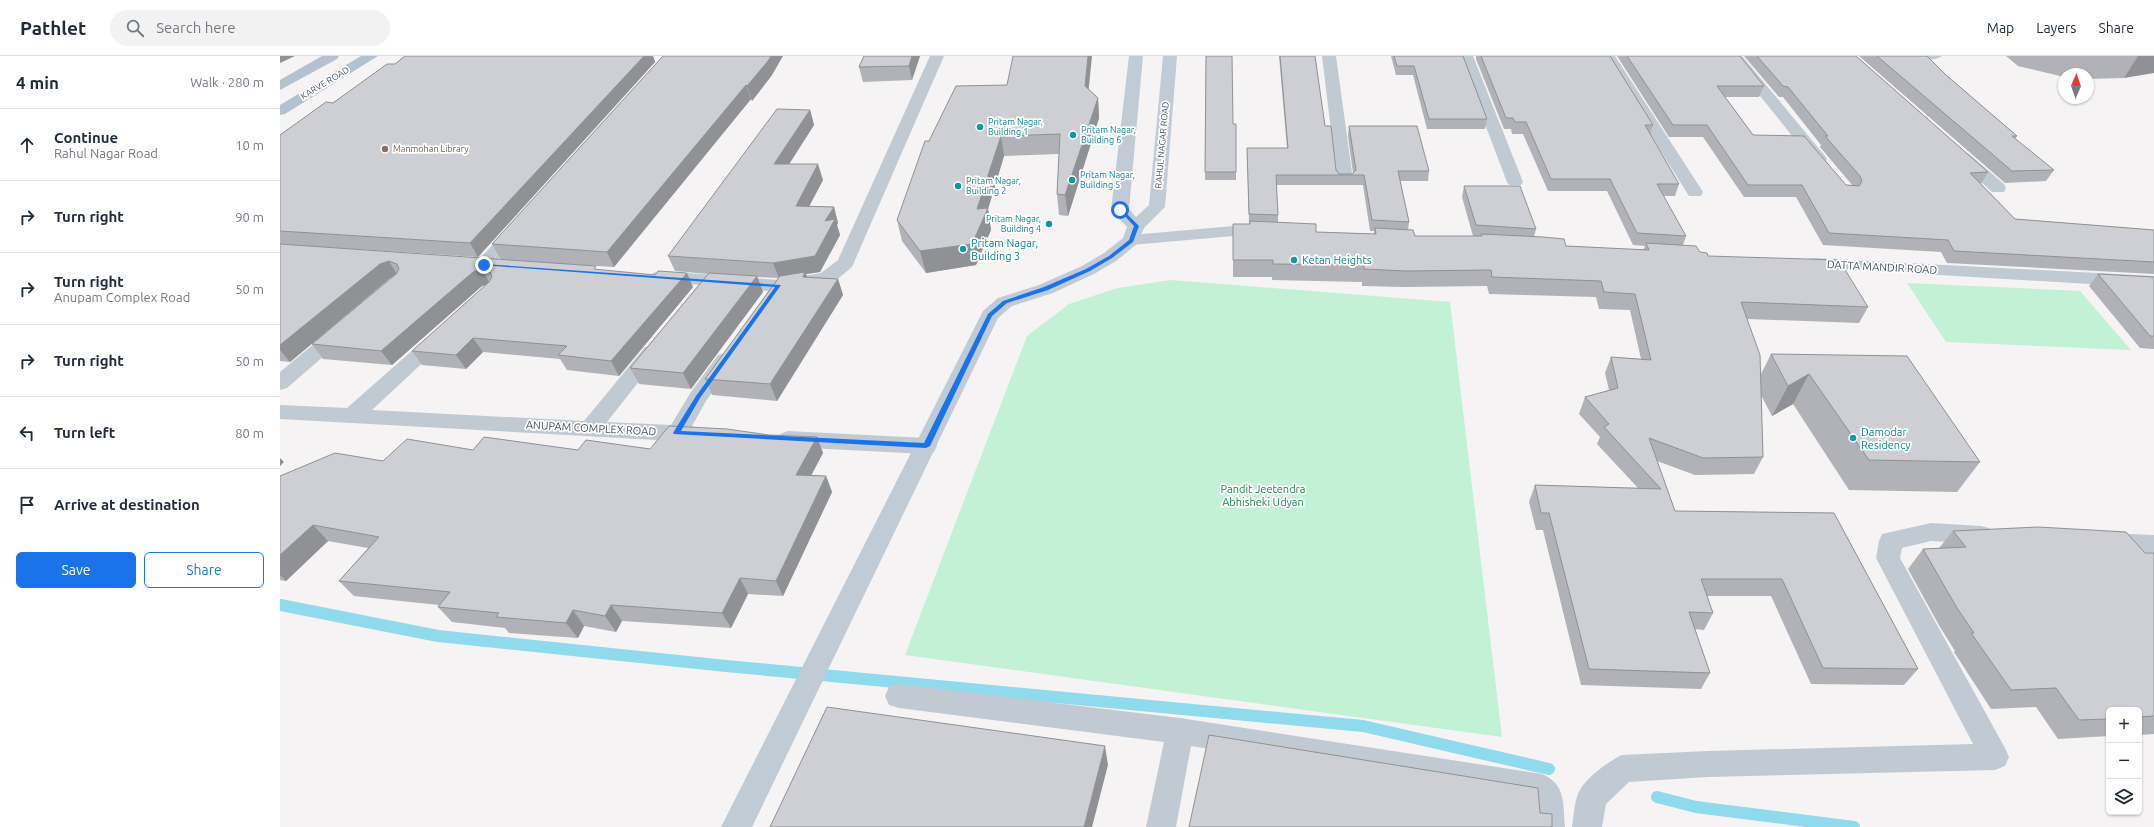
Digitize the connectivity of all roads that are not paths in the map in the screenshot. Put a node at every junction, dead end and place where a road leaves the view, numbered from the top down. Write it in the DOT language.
graph roads {
  1 [pos="332,56"];
  2 [pos="371,56"];
  3 [pos="937,56"];
  4 [pos="1136,56"];
  5 [pos="1170,56"];
  6 [pos="1329,56"];
  7 [pos="1466,56"];
  8 [pos="1608,56"];
  9 [pos="1735,56"];
  10 [pos="1895,56"];
  11 [pos="1935,56"];
  12 [pos="280,86"];
  13 [pos="280,111"];
  14 [pos="1951,146"];
  15 [pos="1827,168"];
  16 [pos="1345,180"];
  17 [pos="1514,182"];
  18 [pos="1998,188"];
  19 [pos="1695,192"];
  20 [pos="526,218"];
  21 [pos="1277,232"];
  22 [pos="1134,233"];
  23 [pos="1799,262"];
  24 [pos="507,267"];
  25 [pos="641,276"];
  26 [pos="710,281"];
  27 [pos="2154,282"];
  28 [pos="779,286"];
  29 [pos="695,299"];
  30 [pos="766,304"];
  31 [pos="357,318"];
  32 [pos="456,322"];
  33 [pos="665,336"];
  34 [pos="734,348"];
  35 [pos="280,383"];
  36 [pos="280,412"];
  37 [pos="352,416"];
  38 [pos="590,428"];
  39 [pos="677,433"];
  40 [pos="716,435"];
  41 [pos="770,438"];
  42 [pos="926,446"];
  43 [pos="2003,536"];
  44 [pos="2082,541"];
  45 [pos="2154,544"];
  46 [pos="899,696"];
  47 [pos="1180,731"];
  48 [pos="736,827"];
  49 [pos="1161,827"];
  50 [pos="1550,827"];
  51 [pos="1587,827"];
  1 -- 12 [label="main road, KARVE ROAD"];
  2 -- 13 [label="main road, KARVE ROAD"];
  3 -- 28 [label="street"];
  4 -- 22 [label="street"];
  5 -- 22 [label="street, RAHUL NAGAR ROAD"];
  6 -- 16 [label="street"];
  7 -- 17 [label="street"];
  8 -- 19 [label="street"];
  9 -- 15 [label="street"];
  10 -- 11 [label="street"];
  14 -- 18 [label="street"];
  20 -- 24 [label="street"];
  21 -- 22 [label="street"];
  22 -- 42 [label="street, RAHUL NAGAR ROAD"];
  23 -- 27 [label="street, DATTA MANDIR ROAD"];
  25 -- 26 [label="street"];
  26 -- 28 [label="street"];
  26 -- 29 [label="street"];
  28 -- 30 [label="street"];
  31 -- 35 [label="street"];
  32 -- 37 [label="street"];
  33 -- 38 [label="street"];
  34 -- 39 [label="street"];
  36 -- 37 [label="street, ANUPAM COMPLEX ROAD"];
  37 -- 38 [label="street, ANUPAM COMPLEX ROAD"];
  38 -- 39 [label="street, ANUPAM COMPLEX ROAD"];
  39 -- 40 [label="street, ANUPAM COMPLEX ROAD"];
  41 -- 42 [label="street"];
  42 -- 48 [label="street, RAHUL NAGAR ROAD"];
  43 -- 51 [label="street"];
  44 -- 45 [label="street"];
  46 -- 47 [label="street"];
  47 -- 49 [label="street"];
  47 -- 50 [label="street"];
}
